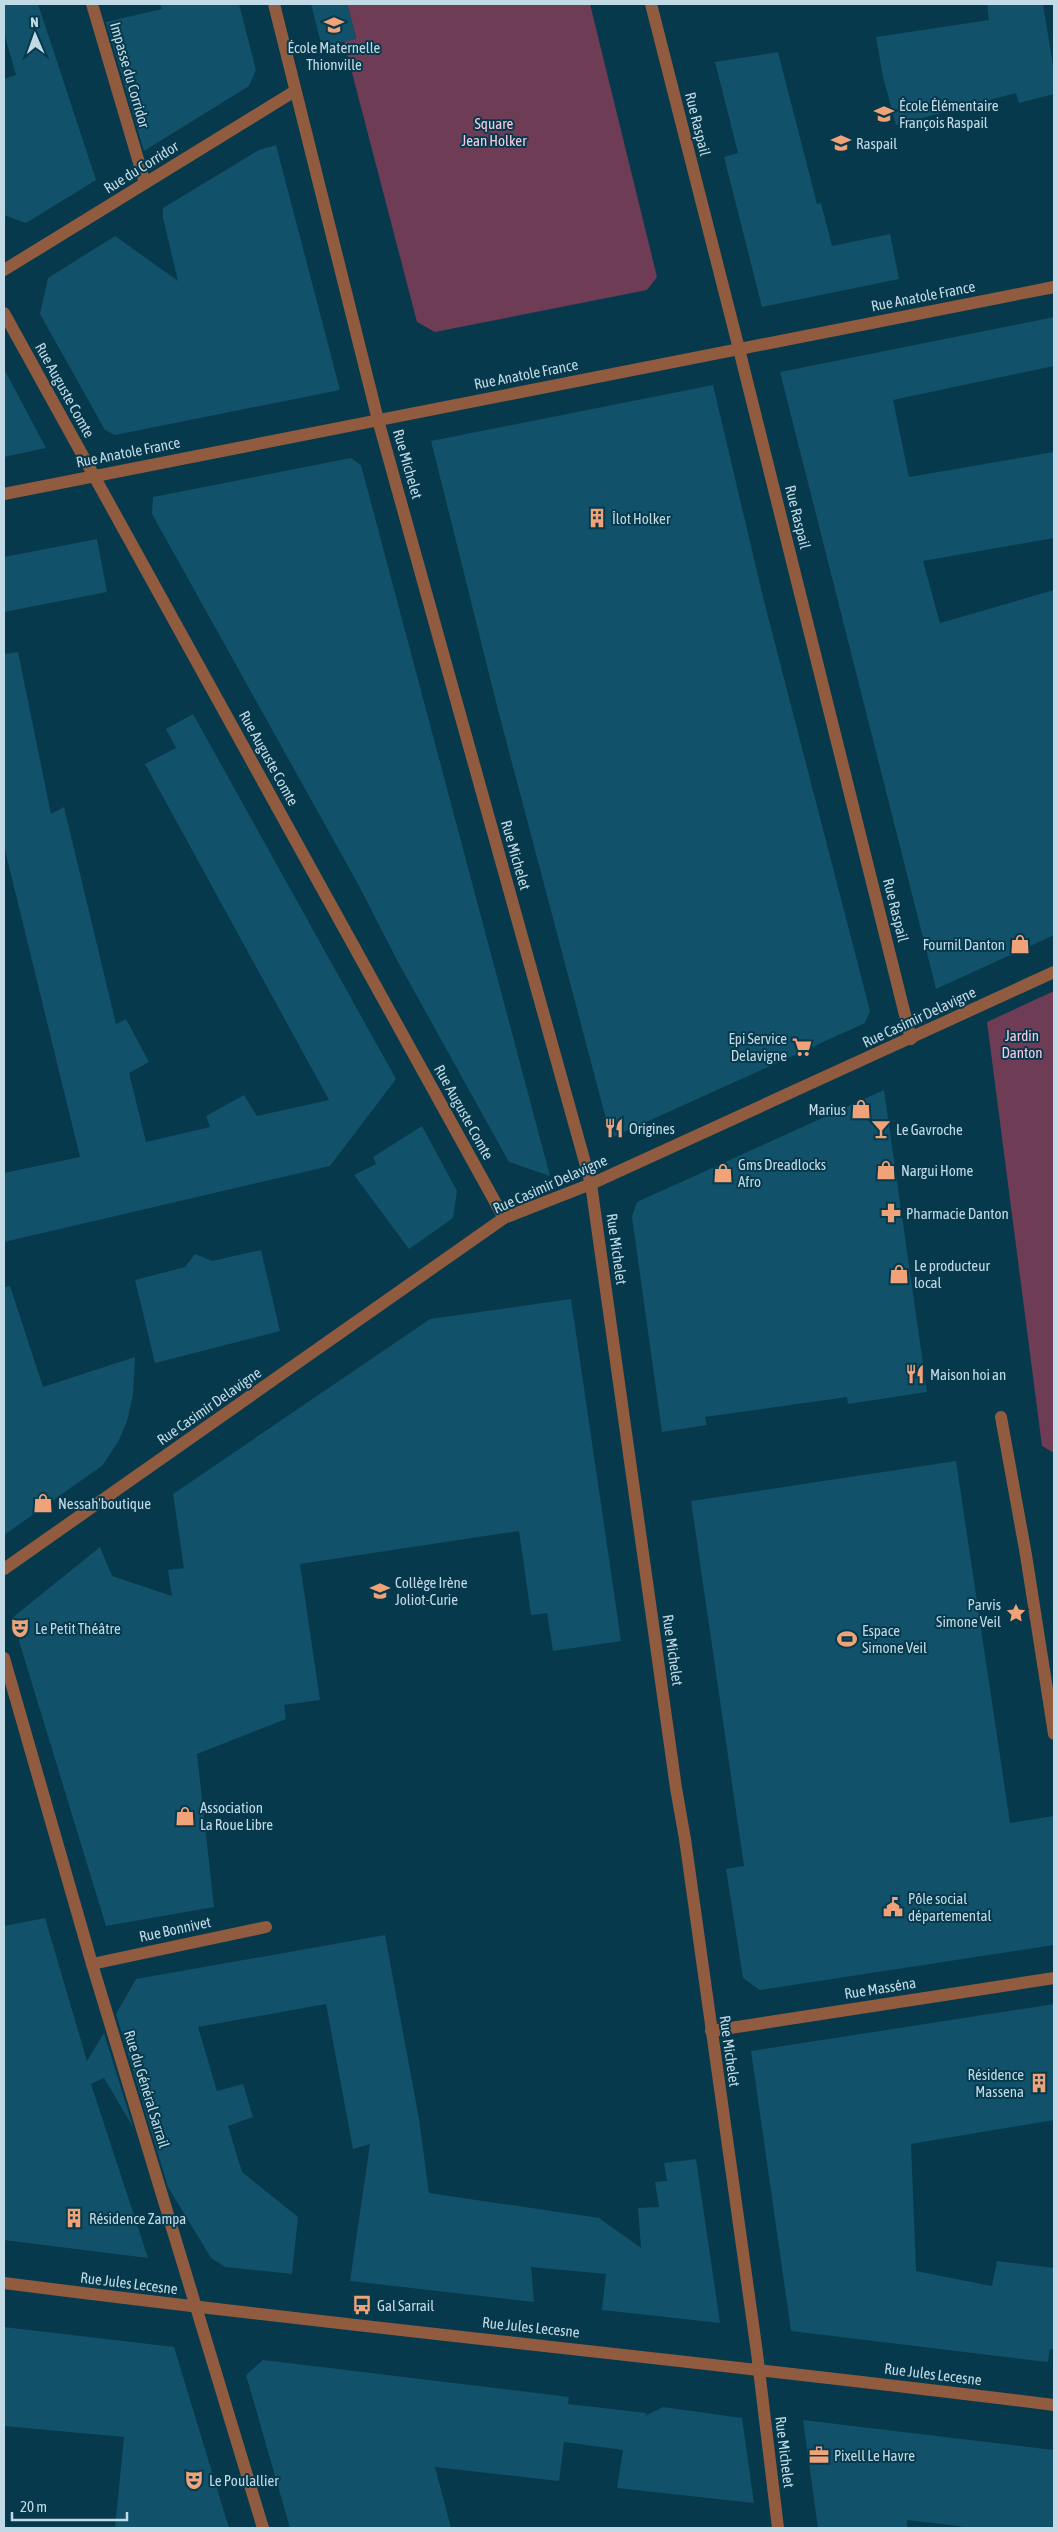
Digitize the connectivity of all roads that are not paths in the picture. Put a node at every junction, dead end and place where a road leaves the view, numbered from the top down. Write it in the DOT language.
graph roads {
  1 [pos="92,4"];
  2 [pos="274,4"];
  3 [pos="651,4"];
  4 [pos="295,91"];
  5 [pos="145,183"];
  6 [pos="4,270"];
  7 [pos="1054,287"];
  8 [pos="4,312"];
  9 [pos="739,349"];
  10 [pos="378,420"];
  11 [pos="95,476"];
  12 [pos="4,494"];
  13 [pos="1054,972"];
  14 [pos="911,1039"];
  15 [pos="591,1184"];
  16 [pos="504,1218"];
  17 [pos="1001,1417"];
  18 [pos="4,1570"];
  19 [pos="4,1658"];
  20 [pos="1054,1734"];
  21 [pos="266,1927"];
  22 [pos="92,1964"];
  23 [pos="1054,1978"];
  24 [pos="711,2031"];
  25 [pos="4,2283"];
  26 [pos="197,2308"];
  27 [pos="759,2370"];
  28 [pos="1054,2405"];
  29 [pos="263,2528"];
  30 [pos="778,2528"];
  1 -- 5 [label="street, Impasse du Corridor"];
  2 -- 4 [label="street, Rue Michelet"];
  3 -- 9 [label="street, Rue Raspail"];
  4 -- 5 [label="street, Rue du Corridor"];
  4 -- 10 [label="street, Rue Michelet"];
  5 -- 6 [label="street, Rue du Corridor"];
  7 -- 9 [label="street, Rue Anatole France"];
  8 -- 11 [label="street, Rue Auguste Comte"];
  9 -- 10 [label="street, Rue Anatole France"];
  9 -- 14 [label="street, Rue Raspail"];
  10 -- 11 [label="street, Rue Anatole France"];
  10 -- 15 [label="street, Rue Michelet"];
  11 -- 12 [label="street, Rue Anatole France"];
  11 -- 16 [label="street, Rue Auguste Comte"];
  13 -- 14 [label="street, Rue Casimir Delavigne"];
  14 -- 15 [label="street, Rue Casimir Delavigne"];
  15 -- 16 [label="street, Rue Casimir Delavigne"];
  15 -- 24 [label="street, Rue Michelet"];
  16 -- 18 [label="street, Rue Casimir Delavigne"];
  17 -- 20 [label="street"];
  19 -- 22 [label="street, Rue du Général Sarrail"];
  21 -- 22 [label="street, Rue Bonnivet"];
  22 -- 26 [label="street, Rue du Général Sarrail"];
  23 -- 24 [label="street, Rue Masséna"];
  24 -- 27 [label="street, Rue Michelet"];
  25 -- 26 [label="street, Rue Jules Lecesne"];
  26 -- 27 [label="street, Rue Jules Lecesne"];
  26 -- 29 [label="street, Rue du Général Sarrail"];
  27 -- 28 [label="street, Rue Jules Lecesne"];
  27 -- 30 [label="street, Rue Michelet"];
}
